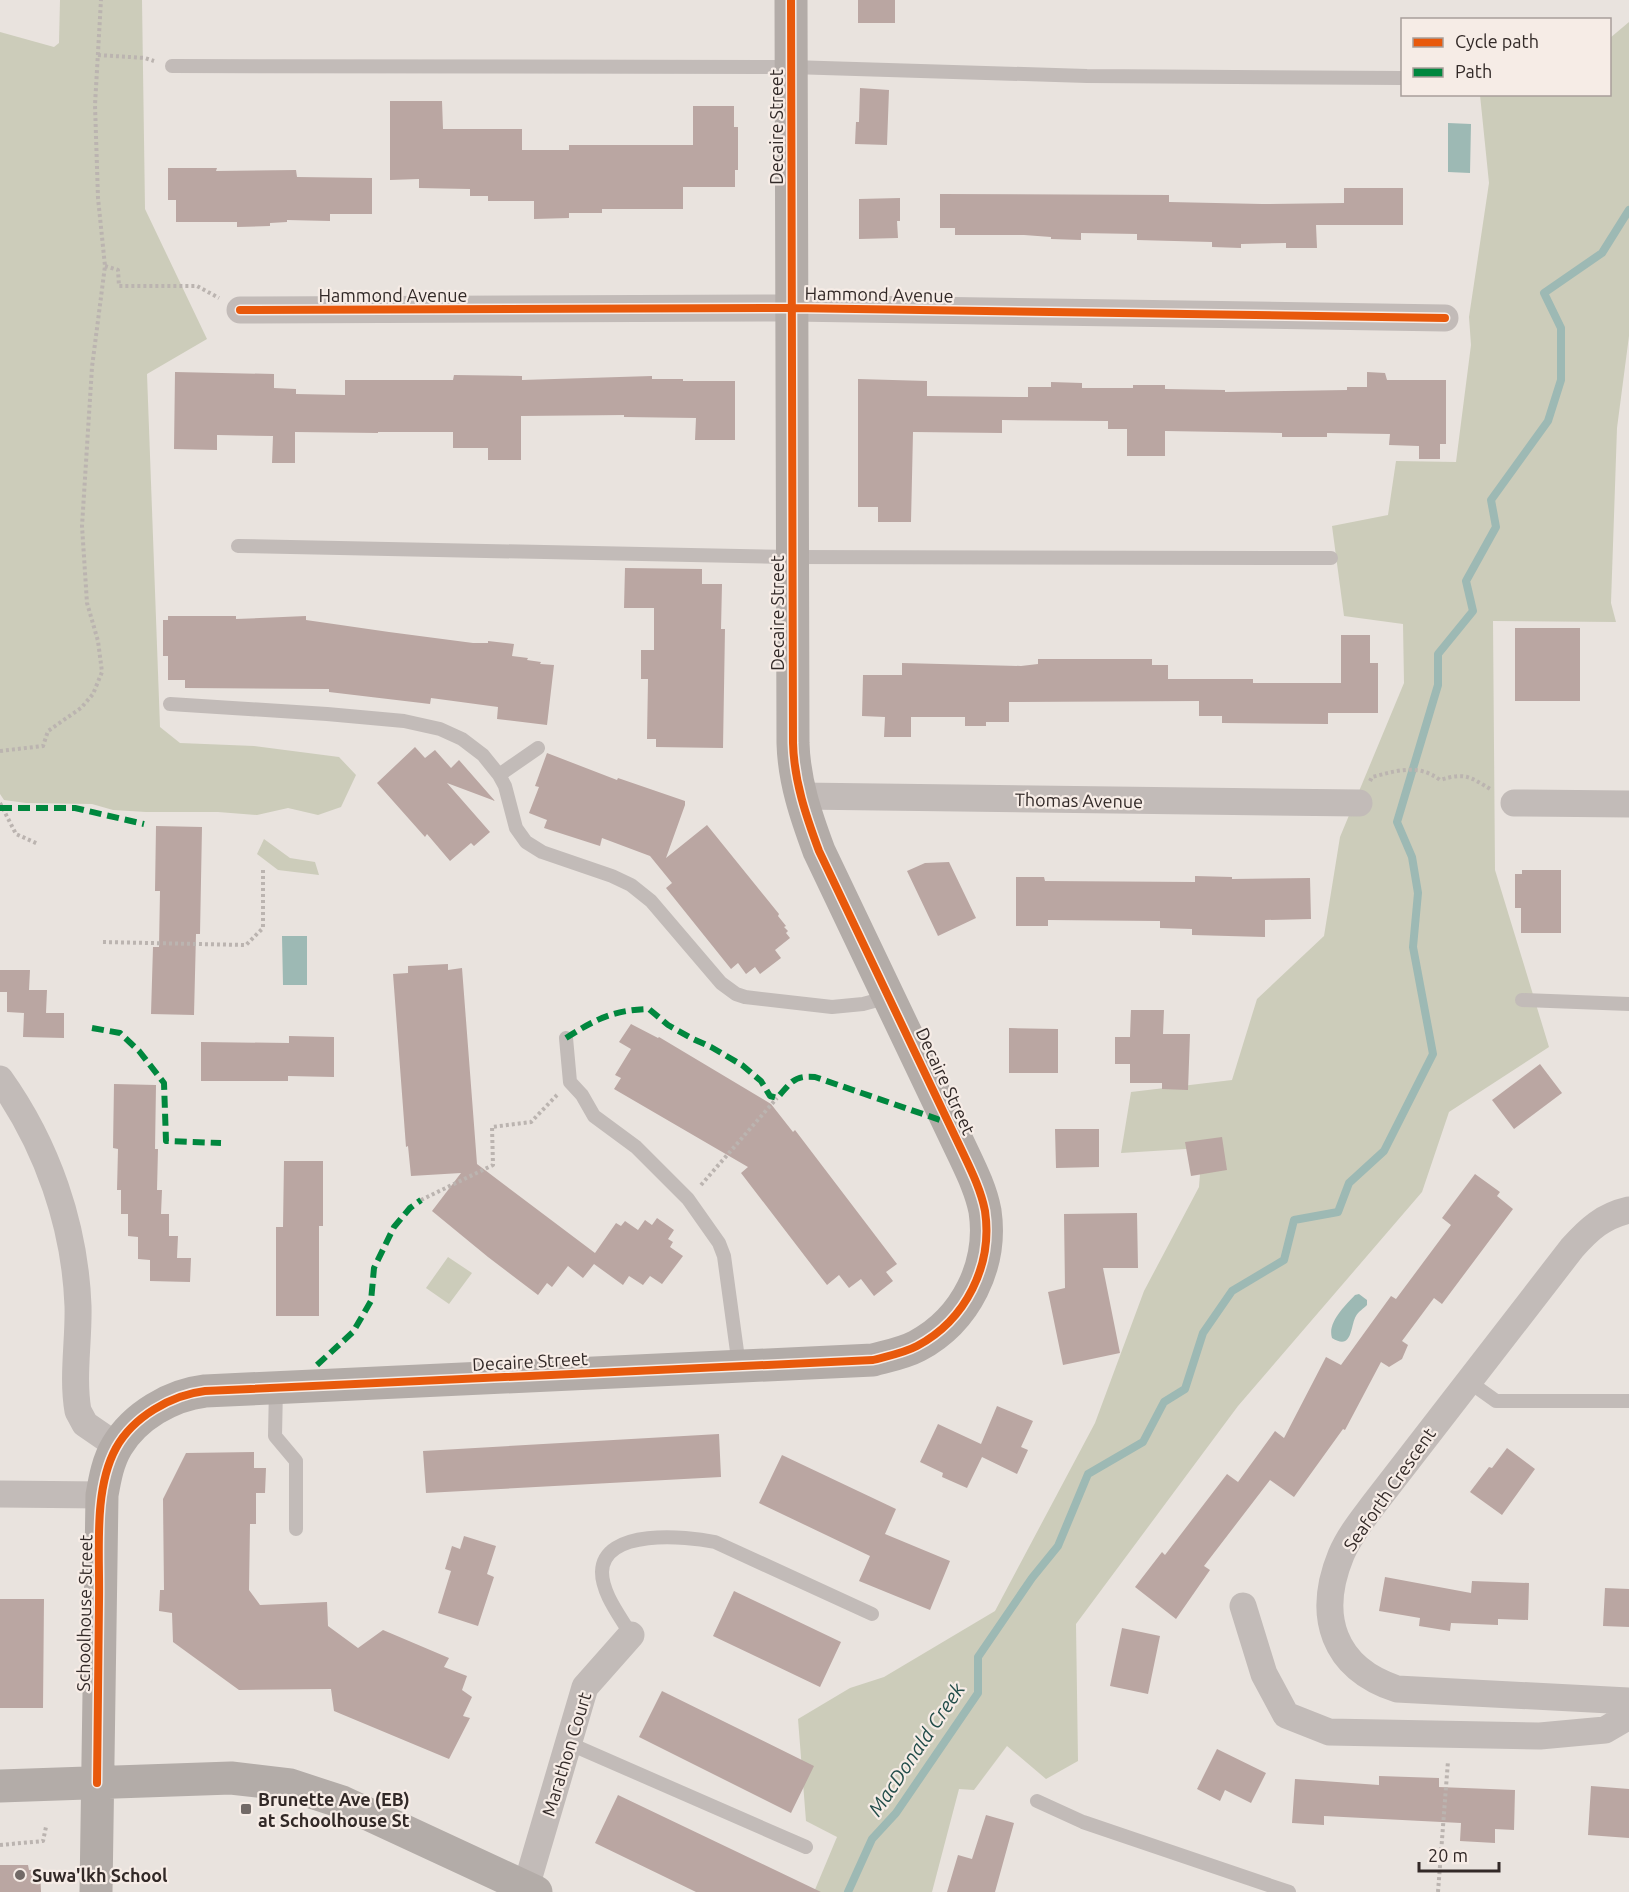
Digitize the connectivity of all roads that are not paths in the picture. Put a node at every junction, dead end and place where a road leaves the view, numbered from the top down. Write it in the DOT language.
graph roads {
  1 [pos="791,0"];
  2 [pos="172,66"];
  3 [pos="791,67"];
  4 [pos="1401,78"];
  5 [pos="791,308"];
  6 [pos="240,310"];
  7 [pos="1445,318"];
  8 [pos="238,546"];
  9 [pos="791,557"];
  10 [pos="1331,558"];
  11 [pos="170,704"];
  12 [pos="538,748"];
  13 [pos="499,775"];
  14 [pos="800,796"];
  15 [pos="1359,803"];
  16 [pos="1514,803"];
  17 [pos="1629,804"];
  18 [pos="889,997"];
  19 [pos="1522,1000"];
  20 [pos="1629,1004"];
  21 [pos="566,1038"];
  22 [pos="0,1079"];
  23 [pos="1629,1210"];
  24 [pos="739,1366"];
  25 [pos="1468,1381"];
  26 [pos="276,1387"];
  27 [pos="1629,1401"];
  28 [pos="117,1446"];
  29 [pos="0,1494"];
  30 [pos="102,1495"];
  31 [pos="296,1529"];
  32 [pos="1243,1606"];
  33 [pos="872,1614"];
  34 [pos="631,1635"];
  35 [pos="1629,1701"];
  36 [pos="1629,1716"];
  37 [pos="568,1743"];
  38 [pos="97,1783"];
  39 [pos="0,1786"];
  40 [pos="1037,1801"];
  41 [pos="806,1847"];
  42 [pos="531,1890"];
  43 [pos="96,1892"];
  44 [pos="1289,1892"];
  1 -- 3 [label="street, Decaire Street"];
  2 -- 3 [label="lane"];
  3 -- 4 [label="lane"];
  3 -- 5 [label="street, Decaire Street"];
  5 -- 6 [label="street, Hammond Avenue"];
  5 -- 7 [label="street, Hammond Avenue"];
  5 -- 9 [label="street, Decaire Street"];
  8 -- 9 [label="lane"];
  9 -- 10 [label="lane"];
  9 -- 14 [label="street, Decaire Street"];
  11 -- 13 [label="lane"];
  12 -- 13 [label="lane"];
  13 -- 18 [label="lane"];
  14 -- 15 [label="street, Thomas Avenue"];
  14 -- 18 [label="street, Decaire Street"];
  16 -- 17 [label="street"];
  18 -- 24 [label="street, Decaire Street"];
  19 -- 20 [label="lane"];
  21 -- 24 [label="lane"];
  22 -- 28 [label="street"];
  23 -- 25 [label="street, Seaforth Crescent"];
  24 -- 26 [label="street, Decaire Street"];
  25 -- 27 [label="lane"];
  25 -- 35 [label="street, Seaforth Crescent"];
  26 -- 28 [label="street, Decaire Street"];
  26 -- 31 [label="lane"];
  28 -- 30 [label="street, Schoolhouse Street"];
  29 -- 30 [label="street"];
  30 -- 38 [label="street, Schoolhouse Street"];
  32 -- 36 [label="street"];
  33 -- 34 [label="lane"];
  34 -- 37 [label="street, Marathon Court"];
  37 -- 41 [label="lane"];
  37 -- 42 [label="street, Marathon Court"];
  38 -- 39 [label="street"];
  38 -- 42 [label="street"];
  38 -- 43 [label="street, Schoolhouse Street"];
  40 -- 44 [label="lane"];
}
